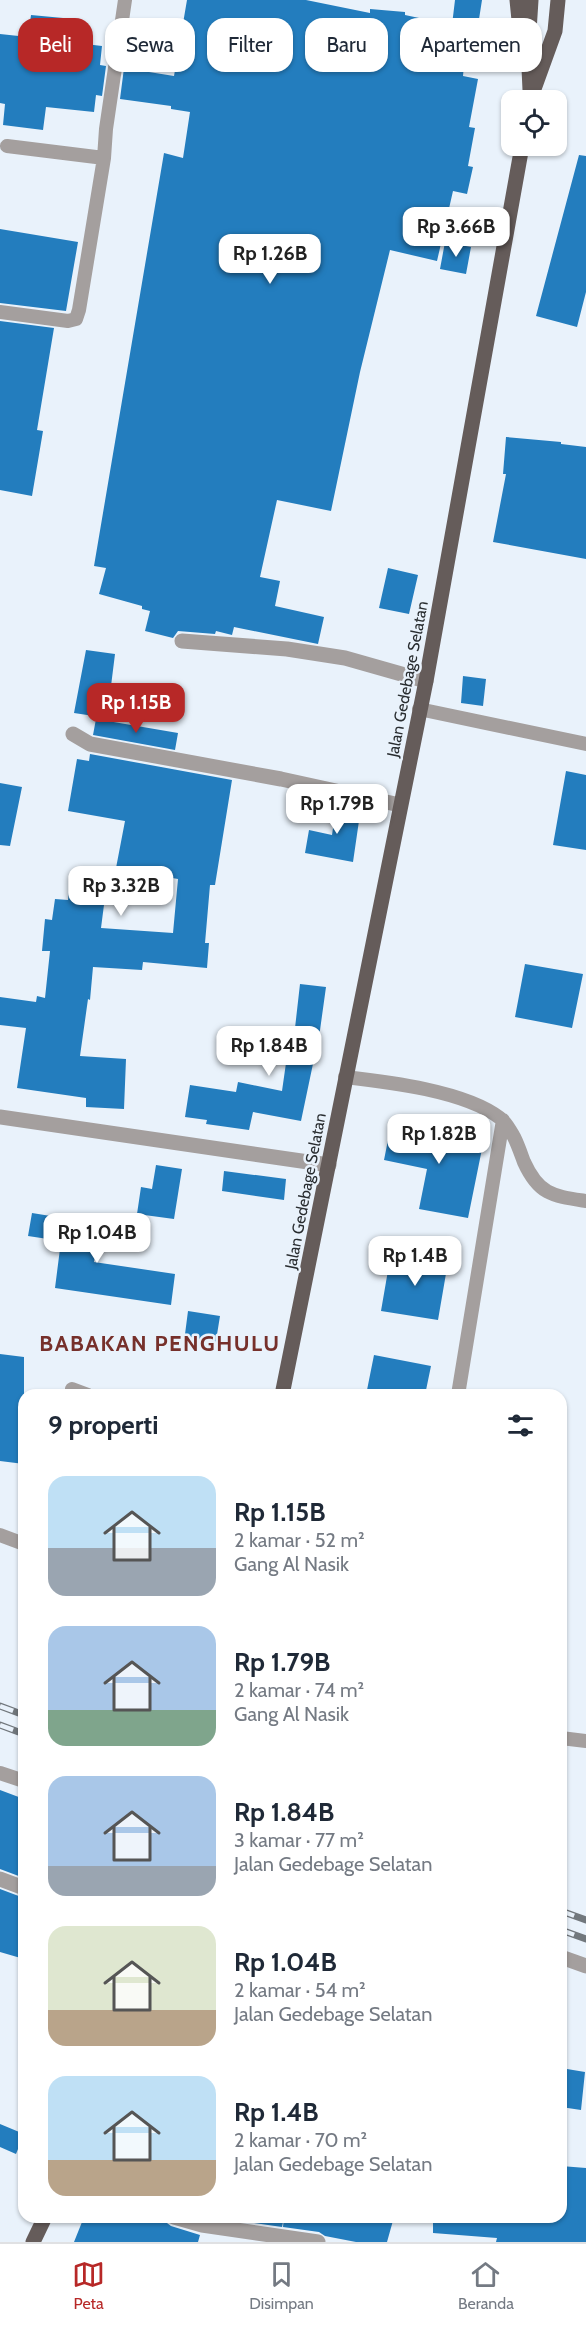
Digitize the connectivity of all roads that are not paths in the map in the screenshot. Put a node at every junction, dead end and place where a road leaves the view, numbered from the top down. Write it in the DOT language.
graph roads {
  1 [pos="125,0"];
  2 [pos="517,0"];
  3 [pos="531,0"];
  4 [pos="558,0"];
  5 [pos="566,0"];
  6 [pos="519,18"];
  7 [pos="530,18"];
  8 [pos="555,31"];
  9 [pos="529,72"];
  10 [pos="530,90"];
  11 [pos="534,90"];
  12 [pos="7,146"];
  13 [pos="520,156"];
  14 [pos="105,158"];
  15 [pos="0,312"];
  16 [pos="182,641"];
  17 [pos="426,681"];
  18 [pos="419,709"];
  19 [pos="73,734"];
  20 [pos="586,744"];
  21 [pos="400,806"];
  22 [pos="345,1077"];
  23 [pos="0,1117"];
  24 [pos="503,1120"];
  25 [pos="330,1165"];
  26 [pos="586,1201"];
  27 [pos="283,1389"];
  28 [pos="459,1389"];
  29 [pos="0,1535"];
  30 [pos="18,1542"];
  31 [pos="567,1739"];
  32 [pos="586,1741"];
  33 [pos="0,1773"];
  34 [pos="18,1779"];
  35 [pos="0,1879"];
  36 [pos="18,1886"];
  37 [pos="567,1959"];
  38 [pos="586,1966"];
  39 [pos="42,2223"];
  40 [pos="195,2223"];
  41 [pos="33,2242"];
  42 [pos="318,2242"];
  1 -- 14 [label="lane"];
  2 -- 6 [label="main road"];
  3 -- 7 [label="main road"];
  4 -- 8 [label="main road"];
  5 -- 8 [label="main road"];
  8 -- 11 [label="main road"];
  9 -- 10 [label="main road"];
  12 -- 14 [label="lane"];
  13 -- 17 [label="main road, Jalan Gedebage Selatan"];
  14 -- 15 [label="lane"];
  16 -- 17 [label="street"];
  17 -- 18 [label="main road, Jalan Gedebage Selatan"];
  18 -- 20 [label="lane"];
  18 -- 21 [label="main road, Jalan Gedebage Selatan"];
  19 -- 21 [label="street"];
  21 -- 22 [label="main road, Jalan Gedebage Selatan"];
  22 -- 24 [label="lane"];
  22 -- 25 [label="main road, Jalan Gedebage Selatan"];
  23 -- 25 [label="street"];
  24 -- 26 [label="lane"];
  24 -- 28 [label="lane"];
  25 -- 27 [label="main road, Jalan Gedebage Selatan"];
  29 -- 30 [label="lane"];
  31 -- 32 [label="lane"];
  33 -- 34 [label="lane"];
  35 -- 36 [label="street"];
  37 -- 38 [label="street"];
  39 -- 41 [label="main road"];
  40 -- 42 [label="street"];
}
